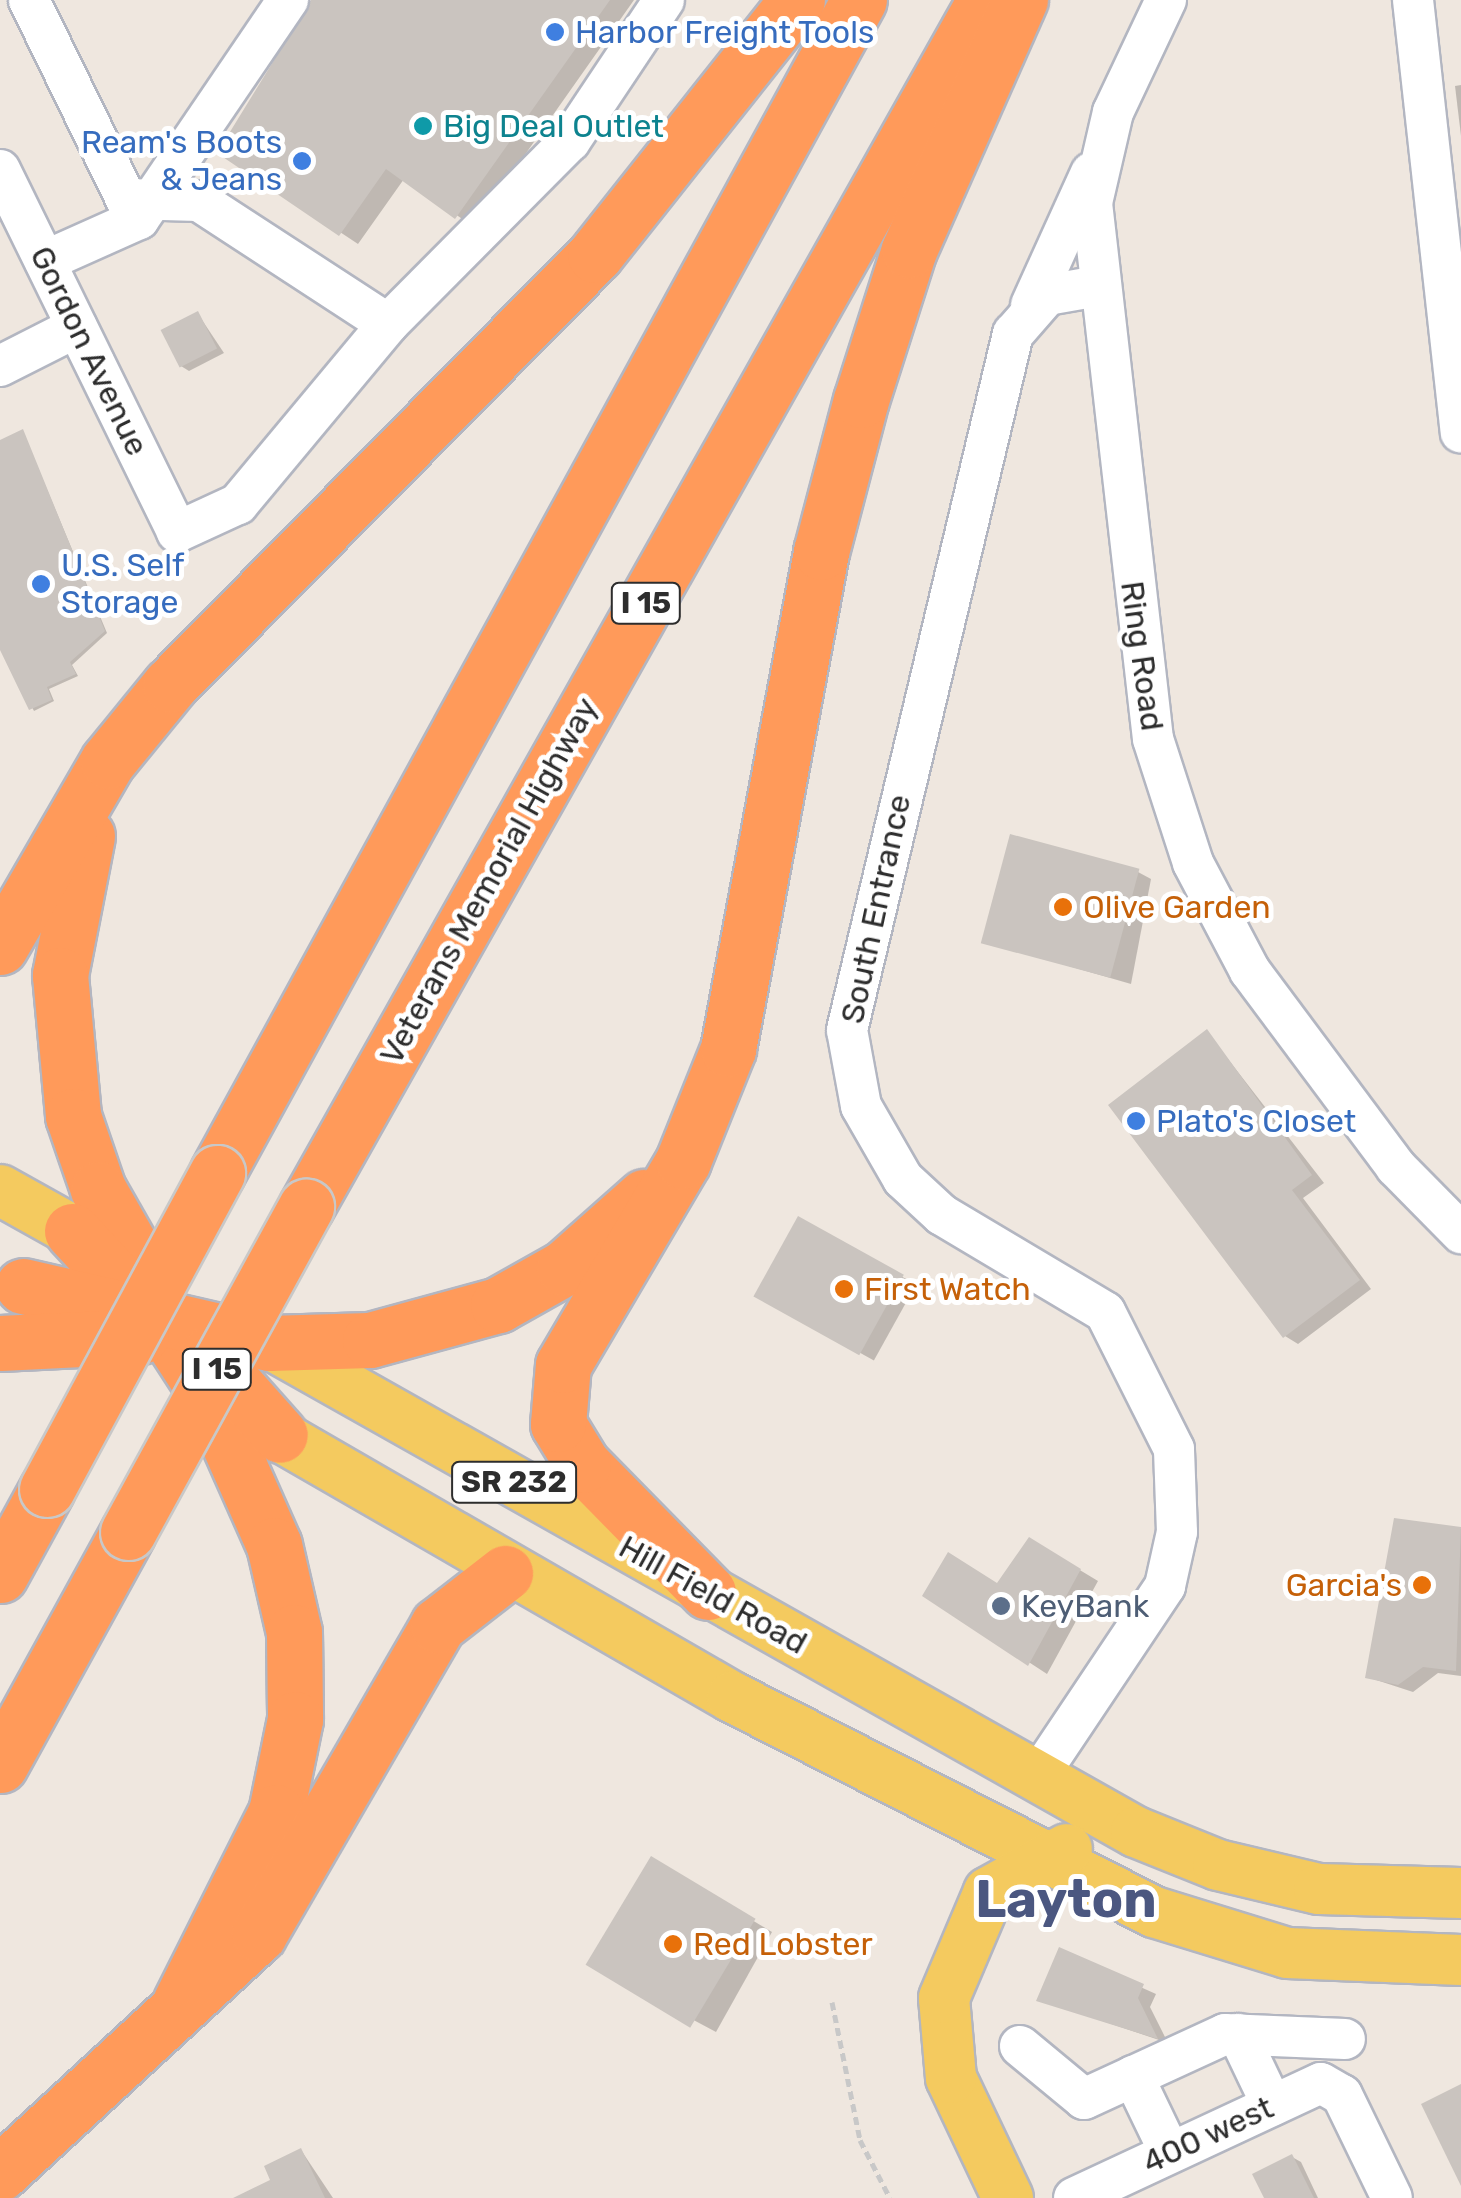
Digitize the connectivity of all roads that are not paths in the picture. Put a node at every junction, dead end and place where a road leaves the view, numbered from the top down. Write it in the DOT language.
graph roads {
  1 [pos="29,0"];
  2 [pos="288,0"];
  3 [pos="664,0"];
  4 [pos="797,0"];
  5 [pos="858,0"];
  6 [pos="984,0"];
  7 [pos="1020,0"];
  8 [pos="1166,0"];
  9 [pos="1414,0"];
  10 [pos="1097,166"];
  11 [pos="0,170"];
  12 [pos="158,195"];
  13 [pos="45,261"];
  14 [pos="1098,286"];
  15 [pos="1031,306"];
  16 [pos="388,324"];
  17 [pos="76,327"];
  18 [pos="0,366"];
  19 [pos="1461,432"];
  20 [pos="108,761"];
  21 [pos="0,947"];
  22 [pos="683,1162"];
  23 [pos="0,1190"];
  24 [pos="72,1231"];
  25 [pos="1461,1232"];
  26 [pos="11,1280"];
  27 [pos="165,1331"];
  28 [pos="0,1343"];
  29 [pos="269,1343"];
  30 [pos="320,1372"];
  31 [pos="280,1435"];
  32 [pos="505,1573"];
  33 [pos="0,1574"];
  34 [pos="708,1592"];
  35 [pos="699,1679"];
  36 [pos="0,1765"];
  37 [pos="1036,1779"];
  38 [pos="1036,1861"];
  39 [pos="1461,1893"];
  40 [pos="1366,1894"];
  41 [pos="1461,1933"];
  42 [pos="1342,1959"];
  43 [pos="1461,1960"];
  44 [pos="180,2003"];
  45 [pos="1238,2034"];
  46 [pos="1346,2039"];
  47 [pos="1020,2046"];
  48 [pos="1133,2076"];
  49 [pos="1272,2105"];
  50 [pos="1170,2153"];
  51 [pos="0,2173"];
  52 [pos="1007,2198"];
  53 [pos="1074,2198"];
  54 [pos="1392,2198"];
  1 -- 12 [label="street"];
  2 -- 12 [label="street"];
  3 -- 16 [label="street"];
  4 -- 20 [label="highway"];
  5 -- 33 [label="highway, I 15, bridge"];
  6 -- 36 [label="highway, Veterans Memorial Highway / I 15, bridge"];
  7 -- 22 [label="highway"];
  8 -- 10 [label="street, Ring Road"];
  9 -- 19 [label="street"];
  10 -- 14 [label="street, Ring Road"];
  10 -- 15 [label="street, South Entrance"];
  11 -- 13 [label="street, Gordon Avenue"];
  12 -- 13 [label="street"];
  12 -- 16 [label="street"];
  13 -- 17 [label="street, Gordon Avenue"];
  14 -- 15 [label="street"];
  14 -- 25 [label="street, Ring Road"];
  15 -- 37 [label="street, South Entrance"];
  16 -- 17 [label="street, Gordon Avenue"];
  17 -- 18 [label="street"];
  20 -- 21 [label="highway"];
  20 -- 27 [label="highway"];
  22 -- 29 [label="highway"];
  22 -- 34 [label="highway"];
  23 -- 24 [label="main road"];
  24 -- 27 [label="highway"];
  26 -- 27 [label="highway"];
  27 -- 28 [label="highway"];
  27 -- 29 [label="highway"];
  27 -- 30 [label="highway"];
  27 -- 31 [label="highway"];
  27 -- 44 [label="highway"];
  29 -- 30 [label="main road, Hill Field Road / SR 232"];
  30 -- 34 [label="main road, Hill Field Road / SR 232"];
  31 -- 32 [label="main road, SR 232"];
  32 -- 35 [label="main road, SR 232"];
  32 -- 44 [label="highway"];
  34 -- 37 [label="main road, Hill Field Road / SR 232"];
  35 -- 37 [label="main road"];
  35 -- 38 [label="main road, SR 232"];
  37 -- 40 [label="main road, Hill Field Road / SR 232"];
  38 -- 40 [label="main road"];
  38 -- 42 [label="main road, SR 232"];
  38 -- 52 [label="main road"];
  39 -- 40 [label="main road, Hill Field Road / SR 232"];
  41 -- 42 [label="main road"];
  42 -- 43 [label="main road, SR 232"];
  44 -- 51 [label="highway"];
  45 -- 46 [label="street"];
  45 -- 48 [label="street"];
  45 -- 49 [label="street"];
  47 -- 48 [label="street"];
  48 -- 50 [label="street"];
  49 -- 50 [label="street, 400 west"];
  49 -- 54 [label="street, 400 west"];
  50 -- 53 [label="street, 400 west"];
}
